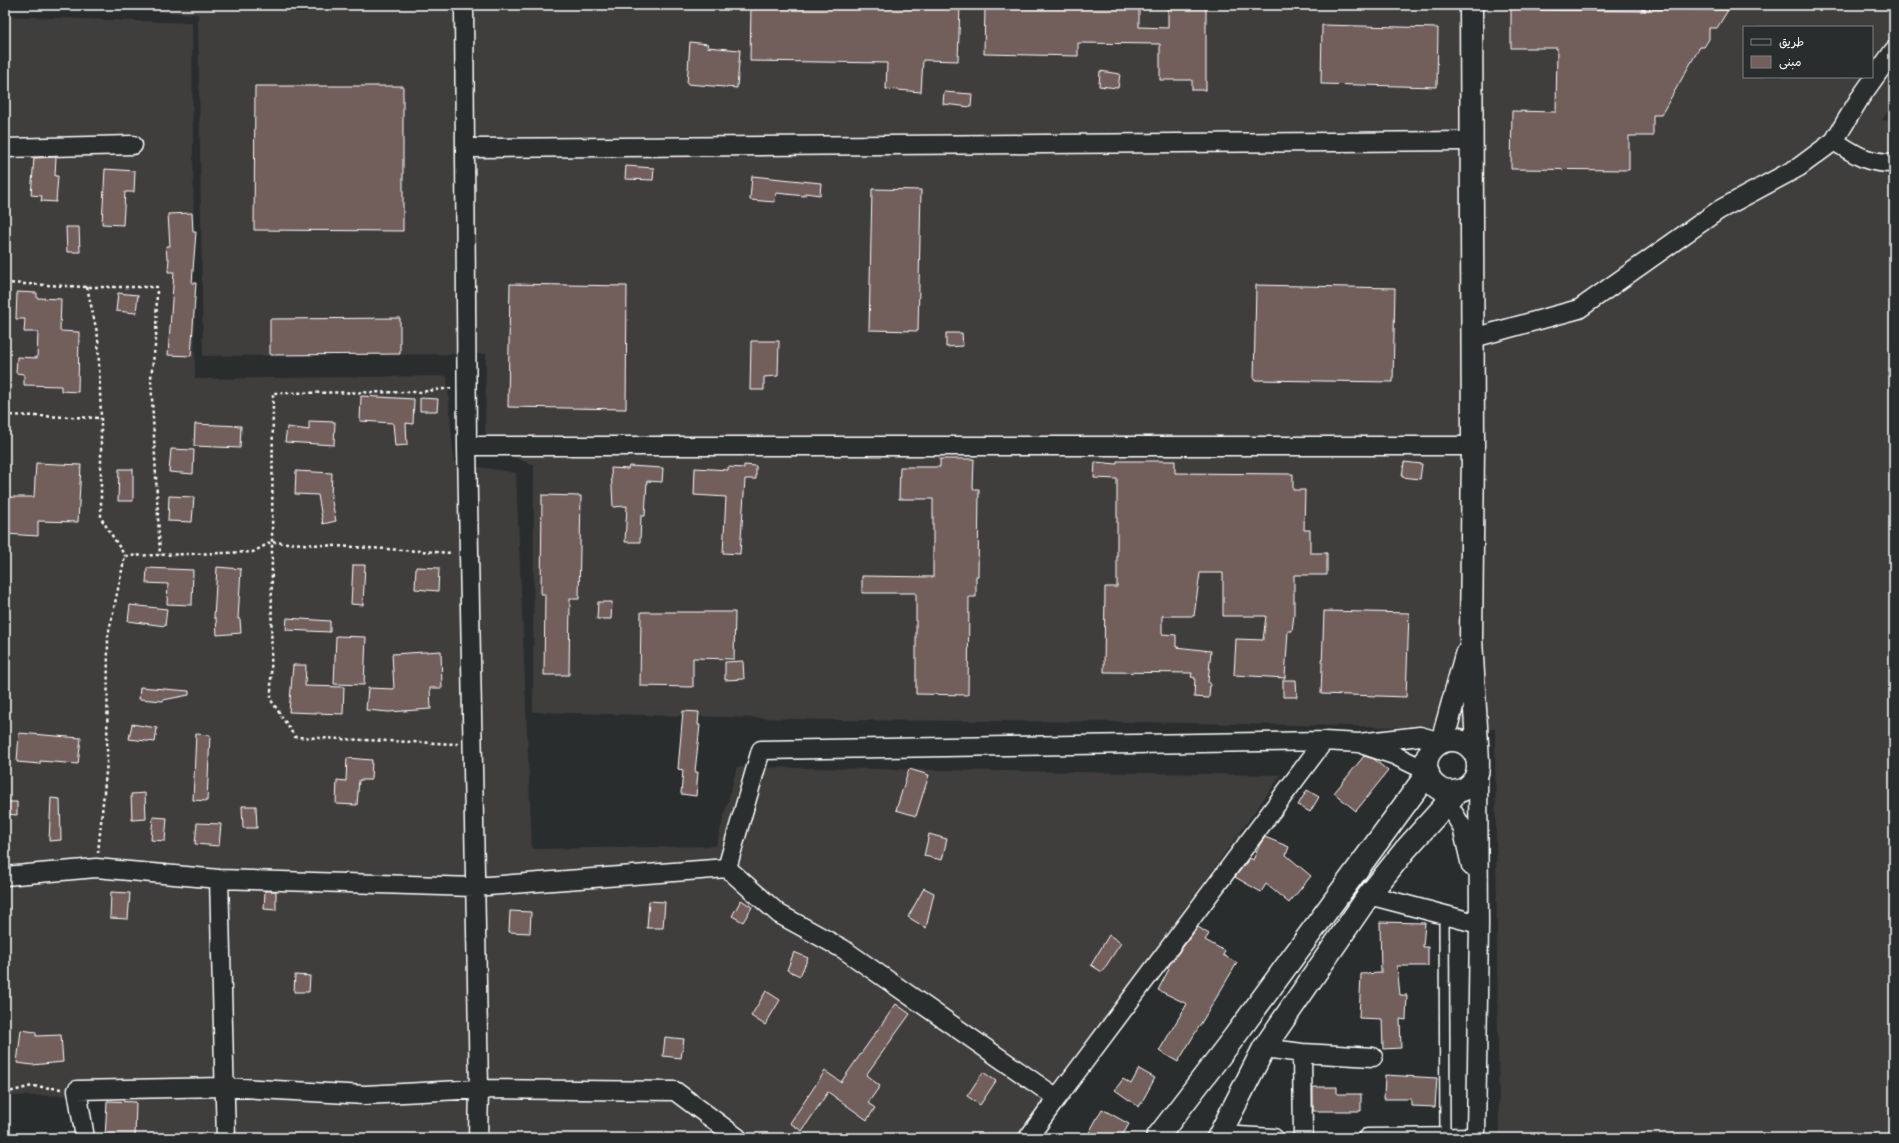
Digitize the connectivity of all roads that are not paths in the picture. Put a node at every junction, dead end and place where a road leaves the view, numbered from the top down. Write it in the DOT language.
graph roads {
  1 [pos="464,5"];
  2 [pos="1471,5"];
  3 [pos="1894,50"];
  4 [pos="1471,141"];
  5 [pos="1834,141"];
  6 [pos="133,144"];
  7 [pos="5,148"];
  8 [pos="465,148"];
  9 [pos="1894,163"];
  10 [pos="1473,338"];
  11 [pos="467,446"];
  12 [pos="1473,446"];
  13 [pos="1471,639"];
  14 [pos="1324,741"];
  15 [pos="1442,742"];
  16 [pos="1359,743"];
  17 [pos="1478,765"];
  18 [pos="1440,785"];
  19 [pos="1410,797"];
  20 [pos="1432,819"];
  21 [pos="727,868"];
  22 [pos="5,876"];
  23 [pos="219,878"];
  24 [pos="474,887"];
  25 [pos="1369,895"];
  26 [pos="1444,916"];
  27 [pos="1479,917"];
  28 [pos="1264,1048"];
  29 [pos="1302,1053"];
  30 [pos="1373,1057"];
  31 [pos="224,1087"];
  32 [pos="479,1089"];
  33 [pos="1057,1098"];
  34 [pos="1219,1137"];
  35 [pos="1445,1137"];
  36 [pos="85,1138"];
  37 [pos="226,1138"];
  38 [pos="478,1138"];
  39 [pos="738,1138"];
  40 [pos="1028,1138"];
  41 [pos="1157,1138"];
  42 [pos="1274,1138"];
  43 [pos="1303,1138"];
  44 [pos="1367,1138"];
  45 [pos="1476,1138"];
  1 -- 8 [label="street"];
  2 -- 4 [label="street"];
  3 -- 5 [label="street"];
  4 -- 8 [label="street"];
  4 -- 10 [label="street"];
  5 -- 9 [label="street"];
  5 -- 10 [label="street"];
  6 -- 7 [label="street"];
  8 -- 11 [label="street"];
  10 -- 12 [label="street"];
  11 -- 12 [label="street"];
  11 -- 24 [label="street"];
  12 -- 13 [label="street"];
  13 -- 15 [label="street"];
  13 -- 17 [label="street"];
  14 -- 16 [label="street"];
  14 -- 21 [label="street"];
  14 -- 33 [label="street"];
  15 -- 16 [label="street"];
  15 -- 17 [label="street"];
  15 -- 18 [label="street"];
  16 -- 18 [label="street"];
  17 -- 18 [label="street"];
  17 -- 27 [label="street"];
  18 -- 19 [label="street"];
  18 -- 20 [label="street"];
  18 -- 27 [label="street"];
  19 -- 20 [label="street"];
  19 -- 41 [label="street"];
  20 -- 25 [label="street"];
  21 -- 24 [label="street"];
  21 -- 33 [label="street"];
  22 -- 23 [label="street"];
  23 -- 24 [label="street"];
  23 -- 31 [label="street"];
  24 -- 32 [label="street"];
  25 -- 26 [label="street"];
  25 -- 28 [label="street"];
  26 -- 27 [label="street"];
  26 -- 35 [label="lane"];
  27 -- 45 [label="street"];
  28 -- 29 [label="street"];
  28 -- 34 [label="street"];
  29 -- 30 [label="street"];
  29 -- 43 [label="street"];
  31 -- 32 [label="street"];
  31 -- 36 [label="street"];
  31 -- 37 [label="street"];
  32 -- 38 [label="street"];
  32 -- 39 [label="street"];
  33 -- 40 [label="street"];
  34 -- 42 [label="street"];
  35 -- 44 [label="street"];
  35 -- 45 [label="street"];
}
